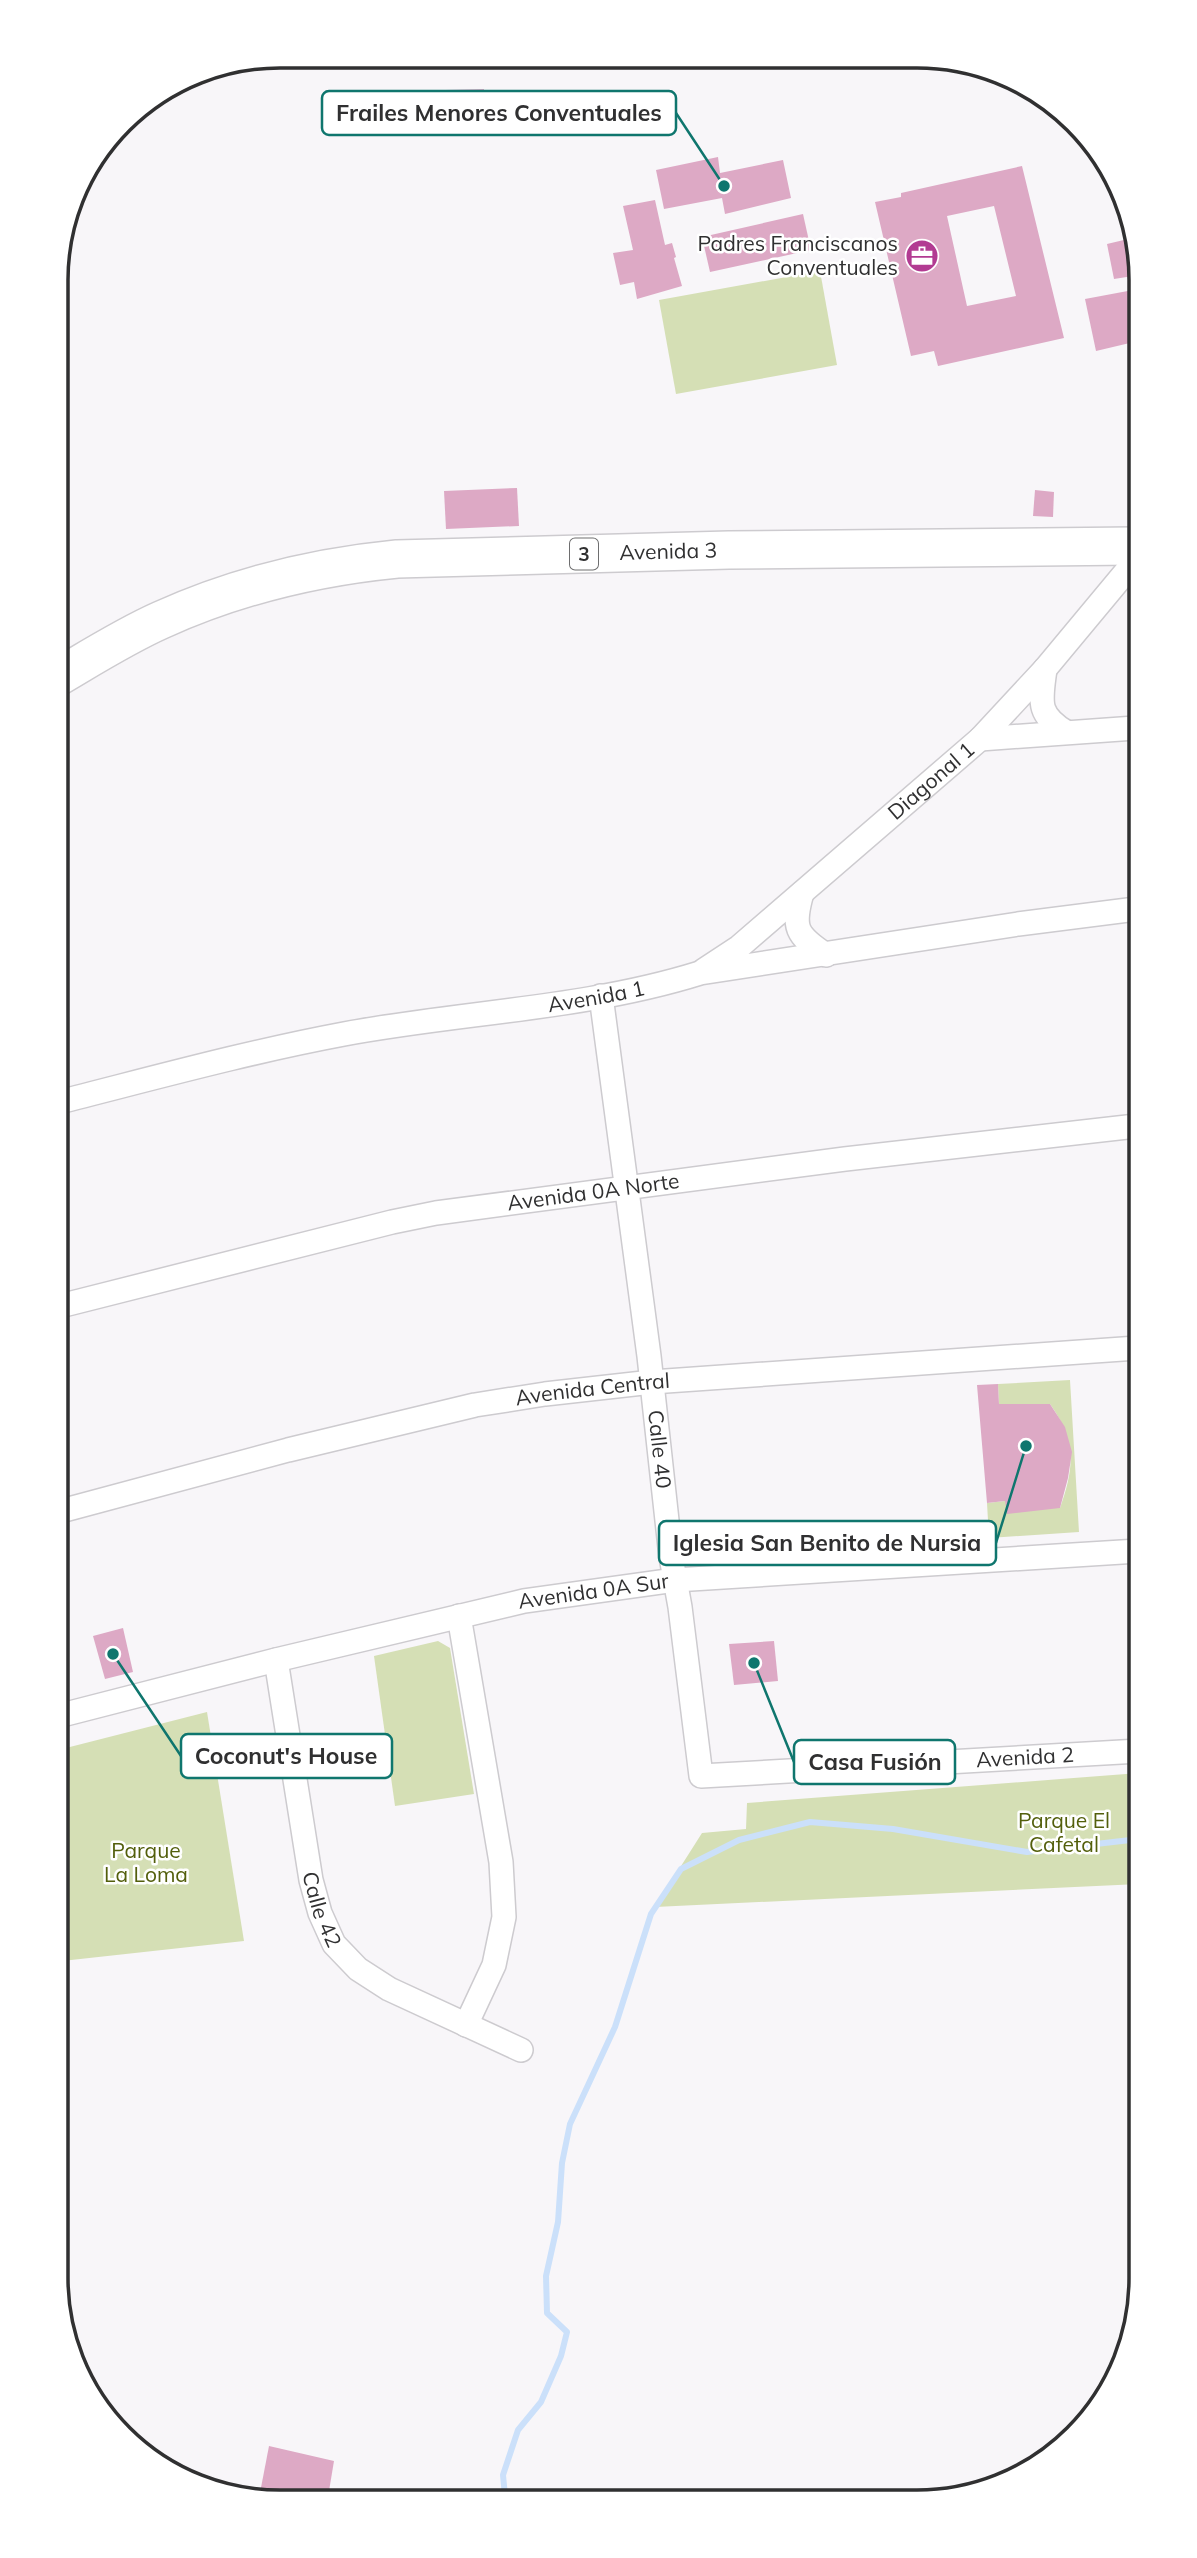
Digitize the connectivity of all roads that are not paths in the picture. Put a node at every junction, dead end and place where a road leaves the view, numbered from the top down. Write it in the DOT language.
graph roads {
  1 [pos="1129,546"];
  2 [pos="1129,568"];
  3 [pos="1045,669"];
  4 [pos="69,671"];
  5 [pos="1129,728"];
  6 [pos="1066,733"];
  7 [pos="980,739"];
  8 [pos="802,893"];
  9 [pos="1129,910"];
  10 [pos="826,955"];
  11 [pos="700,973"];
  12 [pos="601,996"];
  13 [pos="69,1100"];
  14 [pos="1129,1127"];
  15 [pos="628,1187"];
  16 [pos="68,1304"];
  17 [pos="1128,1349"];
  18 [pos="652,1382"];
  19 [pos="68,1509"];
  20 [pos="1128,1552"];
  21 [pos="675,1580"];
  22 [pos="459,1616"];
  23 [pos="276,1660"];
  24 [pos="68,1713"];
  25 [pos="1128,1752"];
  26 [pos="701,1776"];
  27 [pos="466,2025"];
  28 [pos="521,2050"];
  1 -- 4 [label="main road, Avenida 3 / 3"];
  2 -- 3 [label="street, Diagonal 1"];
  3 -- 6 [label="street"];
  3 -- 7 [label="street, Diagonal 1"];
  5 -- 6 [label="street"];
  6 -- 7 [label="street"];
  7 -- 8 [label="street, Diagonal 1"];
  8 -- 10 [label="street"];
  8 -- 11 [label="street, Diagonal 1"];
  9 -- 10 [label="street, Avenida 1"];
  10 -- 11 [label="street, Avenida 1"];
  11 -- 12 [label="street, Avenida 1"];
  12 -- 13 [label="street, Avenida 1"];
  12 -- 15 [label="street, Calle 40"];
  14 -- 15 [label="street, Avenida 0A Norte"];
  15 -- 16 [label="street, Avenida 0A Norte"];
  15 -- 18 [label="street, Calle 40"];
  17 -- 18 [label="street, Avenida Central"];
  18 -- 19 [label="street, Avenida Central"];
  18 -- 21 [label="street, Calle 40"];
  20 -- 21 [label="street, Avenida 0A Sur"];
  21 -- 22 [label="street, Avenida 0A Sur"];
  21 -- 26 [label="street, Calle 40"];
  22 -- 23 [label="street, Avenida 0A Sur"];
  22 -- 27 [label="street"];
  23 -- 24 [label="street, Avenida 0A Sur"];
  23 -- 27 [label="street, Calle 42"];
  25 -- 26 [label="street, Avenida 2"];
  27 -- 28 [label="street, Calle 42"];
}
